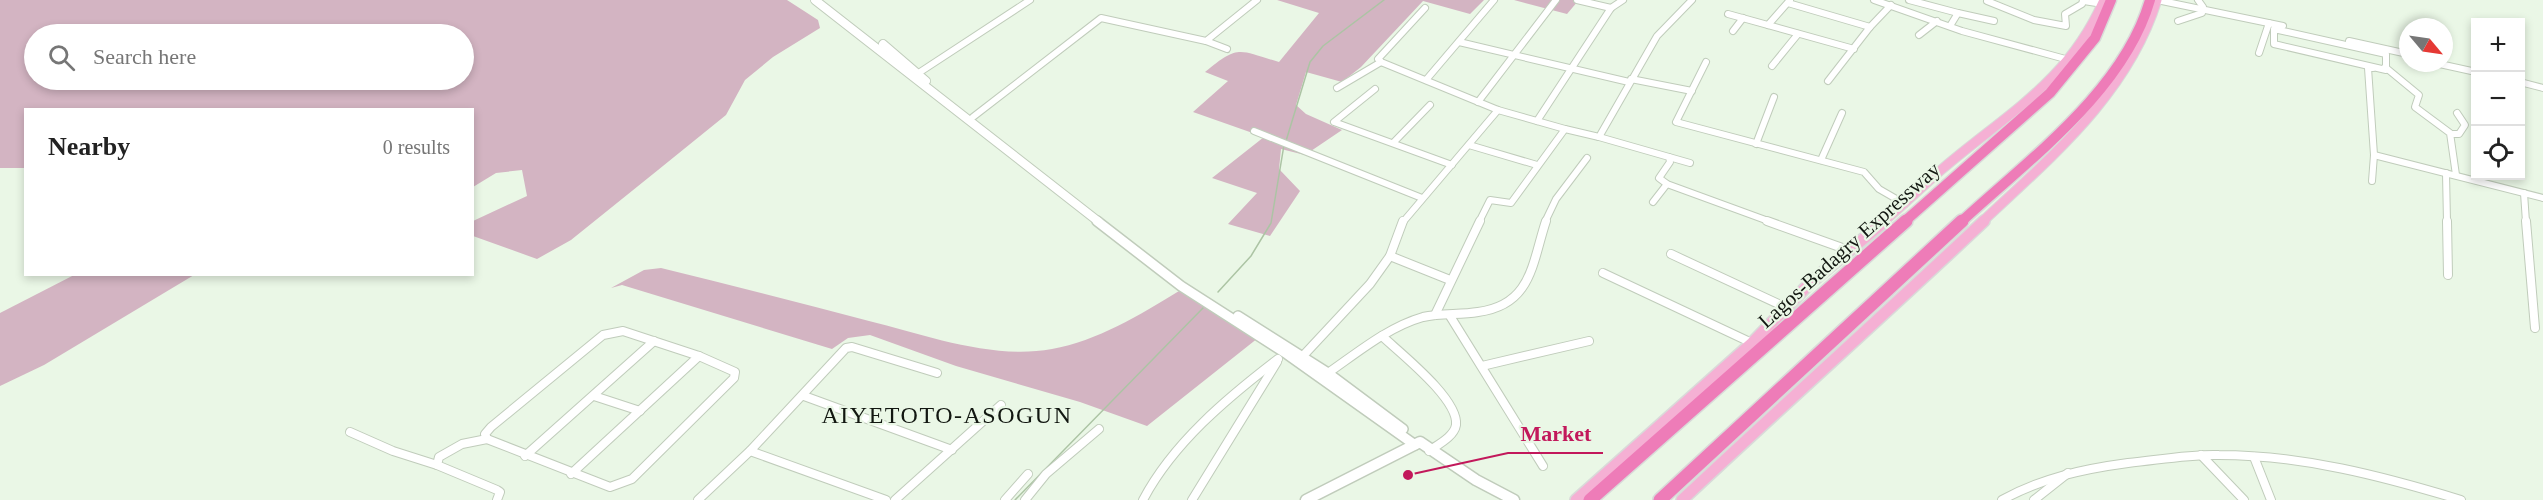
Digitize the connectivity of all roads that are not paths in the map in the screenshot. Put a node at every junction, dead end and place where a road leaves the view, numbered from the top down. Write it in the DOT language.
graph roads {
  1 [pos="815,0"];
  2 [pos="822,0"];
  3 [pos="1030,0"];
  4 [pos="1257,0"];
  5 [pos="1494,0"];
  6 [pos="1556,0"];
  7 [pos="1577,0"];
  8 [pos="1623,0"];
  9 [pos="1692,0"];
  10 [pos="1874,0"];
  11 [pos="1909,0"];
  12 [pos="2084,0"];
  13 [pos="2150,0"];
  14 [pos="2157,0"];
  15 [pos="2198,0"];
  16 [pos="1788,1"];
  17 [pos="1987,1"];
  18 [pos="2106,1"];
  19 [pos="1891,5"];
  20 [pos="1425,8"];
  21 [pos="1611,8"];
  22 [pos="2203,9"];
  23 [pos="1958,13"];
  24 [pos="1728,14"];
  25 [pos="1743,18"];
  26 [pos="1937,21"];
  27 [pos="1994,21"];
  28 [pos="2178,21"];
  29 [pos="1768,25"];
  30 [pos="2270,25"];
  31 [pos="1950,26"];
  32 [pos="1870,27"];
  33 [pos="1733,31"];
  34 [pos="1798,34"];
  35 [pos="1919,35"];
  36 [pos="871,39"];
  37 [pos="1206,41"];
  38 [pos="1459,42"];
  39 [pos="1227,49"];
  40 [pos="1854,49"];
  41 [pos="2379,50"];
  42 [pos="2259,53"];
  43 [pos="2399,53"];
  44 [pos="2399,53"];
  45 [pos="1514,56"];
  46 [pos="2070,60"];
  47 [pos="1381,62"];
  48 [pos="1706,62"];
  49 [pos="2453,65"];
  50 [pos="1772,66"];
  51 [pos="2385,67"];
  52 [pos="2453,67"];
  53 [pos="1570,69"];
  54 [pos="2471,70"];
  55 [pos="2471,70"];
  56 [pos="916,75"];
  57 [pos="1426,80"];
  58 [pos="1630,80"];
  59 [pos="1828,81"];
  60 [pos="2525,82"];
  61 [pos="2543,86"];
  62 [pos="1337,88"];
  63 [pos="1375,89"];
  64 [pos="1692,91"];
  65 [pos="1774,97"];
  66 [pos="1478,102"];
  67 [pos="1430,105"];
  68 [pos="1498,110"];
  69 [pos="1842,113"];
  70 [pos="2457,113"];
  71 [pos="973,117"];
  72 [pos="1537,121"];
  73 [pos="1565,129"];
  74 [pos="1254,131"];
  75 [pos="2453,134"];
  76 [pos="1599,137"];
  77 [pos="1394,142"];
  78 [pos="1756,144"];
  79 [pos="1469,145"];
  80 [pos="2374,154"];
  81 [pos="1669,157"];
  82 [pos="1587,158"];
  83 [pos="1821,160"];
  84 [pos="1690,163"];
  85 [pos="1452,165"];
  86 [pos="1537,165"];
  87 [pos="2446,173"];
  88 [pos="2456,175"];
  89 [pos="2372,181"];
  90 [pos="1666,184"];
  91 [pos="2524,193"];
  92 [pos="1422,198"];
  93 [pos="2543,198"];
  94 [pos="1653,202"];
  95 [pos="1905,204"];
  96 [pos="1848,250"];
  97 [pos="1671,254"];
  98 [pos="1390,256"];
  99 [pos="1603,273"];
  100 [pos="2448,275"];
  101 [pos="1450,280"];
  102 [pos="1785,307"];
  103 [pos="1435,315"];
  104 [pos="1450,316"];
  105 [pos="2535,328"];
  106 [pos="1382,336"];
  107 [pos="654,341"];
  108 [pos="1589,341"];
  109 [pos="1752,343"];
  110 [pos="1287,354"];
  111 [pos="699,356"];
  112 [pos="1299,358"];
  113 [pos="1278,359"];
  114 [pos="1482,366"];
  115 [pos="937,373"];
  116 [pos="1330,378"];
  117 [pos="594,396"];
  118 [pos="804,396"];
  119 [pos="1001,405"];
  120 [pos="640,411"];
  121 [pos="1099,429"];
  122 [pos="350,432"];
  123 [pos="486,440"];
  124 [pos="1418,444"];
  125 [pos="952,450"];
  126 [pos="750,451"];
  127 [pos="1429,451"];
  128 [pos="2200,455"];
  129 [pos="525,456"];
  130 [pos="2254,456"];
  131 [pos="437,465"];
  132 [pos="1543,466"];
  133 [pos="2070,472"];
  134 [pos="571,474"];
  135 [pos="1028,474"];
  136 [pos="497,500"];
  137 [pos="698,500"];
  138 [pos="886,500"];
  139 [pos="895,500"];
  140 [pos="1005,500"];
  141 [pos="1025,500"];
  142 [pos="1143,500"];
  143 [pos="1192,500"];
  144 [pos="1306,500"];
  145 [pos="1500,500"];
  146 [pos="1514,500"];
  147 [pos="1576,500"];
  148 [pos="1590,500"];
  149 [pos="1660,500"];
  150 [pos="1682,500"];
  151 [pos="2002,500"];
  152 [pos="2034,500"];
  153 [pos="2244,500"];
  154 [pos="2271,500"];
  155 [pos="2461,500"];
  1 -- 36 [label="street"];
  2 -- 36 [label="street"];
  3 -- 56 [label="street"];
  4 -- 37 [label="street"];
  5 -- 38 [label="street"];
  6 -- 45 [label="street"];
  7 -- 21 [label="street"];
  8 -- 21 [label="street"];
  9 -- 58 [label="street"];
  10 -- 19 [label="street"];
  11 -- 23 [label="street"];
  12 -- 17 [label="street"];
  12 -- 18 [label="street"];
  13 -- 149 [label="highway"];
  14 -- 22 [label="street"];
  14 -- 150 [label="main road"];
  15 -- 22 [label="street"];
  16 -- 29 [label="street"];
  16 -- 32 [label="street"];
  18 -- 46 [label="main road, Lagos-Badagry Expressway"];
  18 -- 148 [label="highway, Lagos-Badagry Expressway"];
  19 -- 26 [label="street"];
  19 -- 32 [label="street"];
  20 -- 47 [label="street"];
  21 -- 53 [label="street"];
  22 -- 28 [label="street"];
  22 -- 30 [label="street"];
  23 -- 27 [label="street"];
  23 -- 31 [label="street"];
  24 -- 25 [label="street"];
  25 -- 29 [label="street"];
  25 -- 33 [label="street"];
  26 -- 31 [label="street"];
  26 -- 35 [label="street"];
  29 -- 34 [label="street"];
  30 -- 30 [label="street"];
  30 -- 41 [label="street"];
  30 -- 42 [label="street"];
  30 -- 43 [label="street"];
  31 -- 46 [label="street"];
  32 -- 40 [label="street"];
  34 -- 40 [label="street"];
  34 -- 50 [label="street"];
  36 -- 56 [label="street"];
  37 -- 39 [label="street"];
  37 -- 71 [label="street"];
  38 -- 45 [label="street"];
  38 -- 57 [label="street"];
  40 -- 59 [label="street"];
  41 -- 44 [label="street"];
  41 -- 51 [label="street"];
  45 -- 53 [label="street"];
  45 -- 66 [label="street"];
  46 -- 95 [label="main road, Lagos-Badagry Expressway"];
  47 -- 57 [label="street"];
  47 -- 62 [label="street"];
  48 -- 64 [label="street"];
  49 -- 54 [label="street"];
  51 -- 75 [label="street"];
  51 -- 80 [label="street"];
  52 -- 55 [label="street"];
  53 -- 58 [label="street"];
  53 -- 72 [label="street"];
  56 -- 71 [label="street"];
  56 -- 110 [label="street"];
  57 -- 66 [label="street"];
  58 -- 64 [label="street"];
  58 -- 76 [label="street"];
  60 -- 61 [label="street"];
  63 -- 77 [label="street"];
  64 -- 78 [label="street"];
  65 -- 78 [label="street"];
  66 -- 68 [label="street"];
  67 -- 77 [label="street"];
  68 -- 72 [label="street"];
  68 -- 79 [label="street"];
  69 -- 83 [label="street"];
  70 -- 75 [label="street"];
  71 -- 112 [label="street"];
  72 -- 73 [label="street"];
  73 -- 76 [label="street"];
  73 -- 86 [label="street"];
  74 -- 92 [label="street"];
  75 -- 88 [label="street"];
  76 -- 81 [label="street"];
  77 -- 85 [label="street"];
  78 -- 83 [label="street"];
  79 -- 85 [label="street"];
  79 -- 86 [label="street"];
  80 -- 87 [label="street"];
  80 -- 89 [label="street"];
  81 -- 84 [label="street"];
  81 -- 90 [label="street"];
  82 -- 104 [label="street"];
  83 -- 95 [label="street"];
  85 -- 92 [label="street"];
  86 -- 101 [label="street"];
  87 -- 88 [label="street"];
  87 -- 100 [label="street"];
  88 -- 91 [label="street"];
  90 -- 94 [label="street"];
  90 -- 96 [label="street"];
  91 -- 93 [label="street"];
  91 -- 105 [label="street"];
  92 -- 98 [label="street"];
  95 -- 96 [label="main road, Lagos-Badagry Expressway"];
  96 -- 102 [label="main road, Lagos-Badagry Expressway"];
  97 -- 102 [label="street"];
  98 -- 101 [label="street"];
  98 -- 112 [label="street"];
  99 -- 109 [label="street"];
  101 -- 103 [label="street"];
  102 -- 109 [label="main road, Lagos-Badagry Expressway"];
  103 -- 104 [label="street"];
  103 -- 106 [label="street"];
  104 -- 114 [label="street"];
  106 -- 116 [label="street"];
  106 -- 127 [label="street"];
  107 -- 111 [label="street"];
  107 -- 117 [label="street"];
  107 -- 123 [label="street"];
  108 -- 114 [label="street"];
  109 -- 147 [label="main road, Lagos-Badagry Expressway"];
  110 -- 112 [label="street"];
  110 -- 113 [label="street"];
  111 -- 120 [label="street"];
  111 -- 134 [label="street"];
  112 -- 116 [label="street"];
  113 -- 142 [label="street"];
  113 -- 143 [label="street"];
  114 -- 132 [label="street"];
  115 -- 118 [label="street"];
  116 -- 124 [label="street"];
  117 -- 120 [label="street"];
  117 -- 129 [label="street"];
  118 -- 125 [label="street"];
  118 -- 126 [label="street"];
  119 -- 125 [label="street"];
  120 -- 134 [label="street"];
  121 -- 141 [label="street"];
  122 -- 131 [label="street"];
  123 -- 129 [label="street"];
  123 -- 131 [label="street"];
  124 -- 127 [label="main road"];
  124 -- 144 [label="main road"];
  125 -- 139 [label="street"];
  126 -- 137 [label="street"];
  126 -- 138 [label="street"];
  127 -- 145 [label="main road"];
  127 -- 146 [label="main road"];
  128 -- 130 [label="street"];
  128 -- 133 [label="street"];
  128 -- 153 [label="street"];
  129 -- 134 [label="street"];
  130 -- 154 [label="street"];
  130 -- 155 [label="street"];
  131 -- 136 [label="street"];
  133 -- 151 [label="street"];
  133 -- 152 [label="street"];
  135 -- 140 [label="street"];
}
